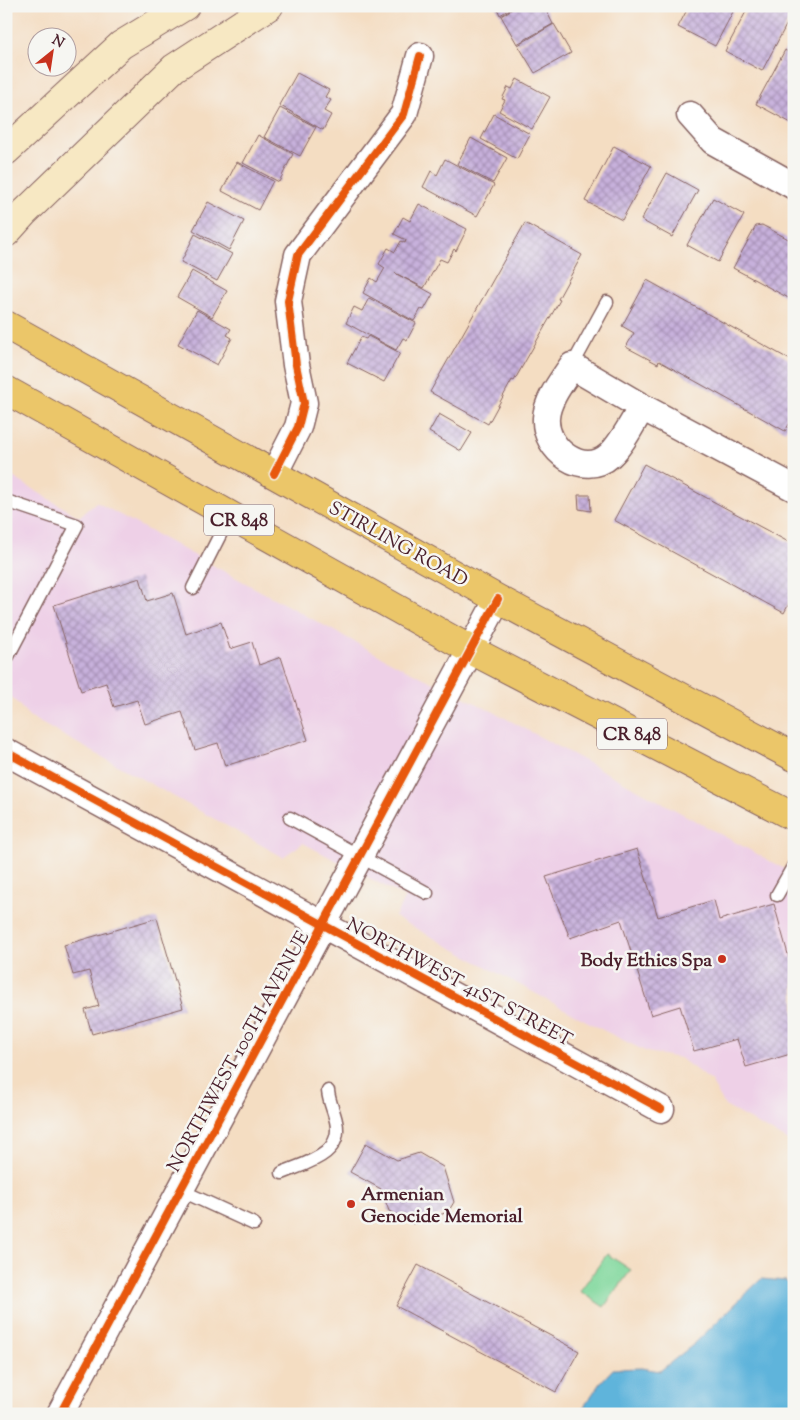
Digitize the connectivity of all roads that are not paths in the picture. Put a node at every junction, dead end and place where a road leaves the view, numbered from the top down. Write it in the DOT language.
graph roads {
  1 [pos="185,6"];
  2 [pos="269,6"];
  3 [pos="420,56"];
  4 [pos="690,115"];
  5 [pos="6,151"];
  6 [pos="794,186"];
  7 [pos="6,233"];
  8 [pos="606,302"];
  9 [pos="6,326"];
  10 [pos="572,366"];
  11 [pos="6,390"];
  12 [pos="642,407"];
  13 [pos="274,474"];
  14 [pos="794,488"];
  15 [pos="6,501"];
  16 [pos="230,515"];
  17 [pos="192,588"];
  18 [pos="498,599"];
  19 [pos="471,650"];
  20 [pos="6,660"];
  21 [pos="6,752"];
  22 [pos="794,757"];
  23 [pos="794,817"];
  24 [pos="290,818"];
  25 [pos="361,855"];
  26 [pos="794,865"];
  27 [pos="427,893"];
  28 [pos="777,895"];
  29 [pos="324,926"];
  30 [pos="328,1091"];
  31 [pos="661,1109"];
  32 [pos="282,1173"];
  33 [pos="180,1190"];
  34 [pos="254,1224"];
  35 [pos="60,1414"];
  1 -- 5 [label="main road"];
  2 -- 7 [label="main road"];
  3 -- 13 [label="street"];
  4 -- 6 [label="street"];
  8 -- 10 [label="lane"];
  9 -- 13 [label="main road, STIRLING ROAD / CR 848"];
  10 -- 12 [label="street"];
  10 -- 12 [label="street"];
  11 -- 16 [label="main road, CR 848"];
  12 -- 14 [label="street"];
  13 -- 18 [label="main road, STIRLING ROAD / CR 848"];
  15 -- 20 [label="lane"];
  16 -- 17 [label="lane"];
  16 -- 19 [label="main road, CR 848"];
  18 -- 19 [label="street, NORTHWEST 100TH AVENUE"];
  18 -- 22 [label="main road, STIRLING ROAD / CR 848"];
  19 -- 23 [label="main road, CR 848"];
  19 -- 25 [label="street, NORTHWEST 100TH AVENUE"];
  21 -- 29 [label="street, NORTHWEST 41ST STREET"];
  24 -- 25 [label="lane"];
  25 -- 27 [label="lane"];
  25 -- 29 [label="street, NORTHWEST 100TH AVENUE"];
  26 -- 28 [label="lane"];
  29 -- 31 [label="street, NORTHWEST 41ST STREET"];
  29 -- 33 [label="street, NORTHWEST 100TH AVENUE"];
  30 -- 32 [label="lane"];
  33 -- 34 [label="lane"];
  33 -- 35 [label="street, NORTHWEST 100TH AVENUE"];
}
